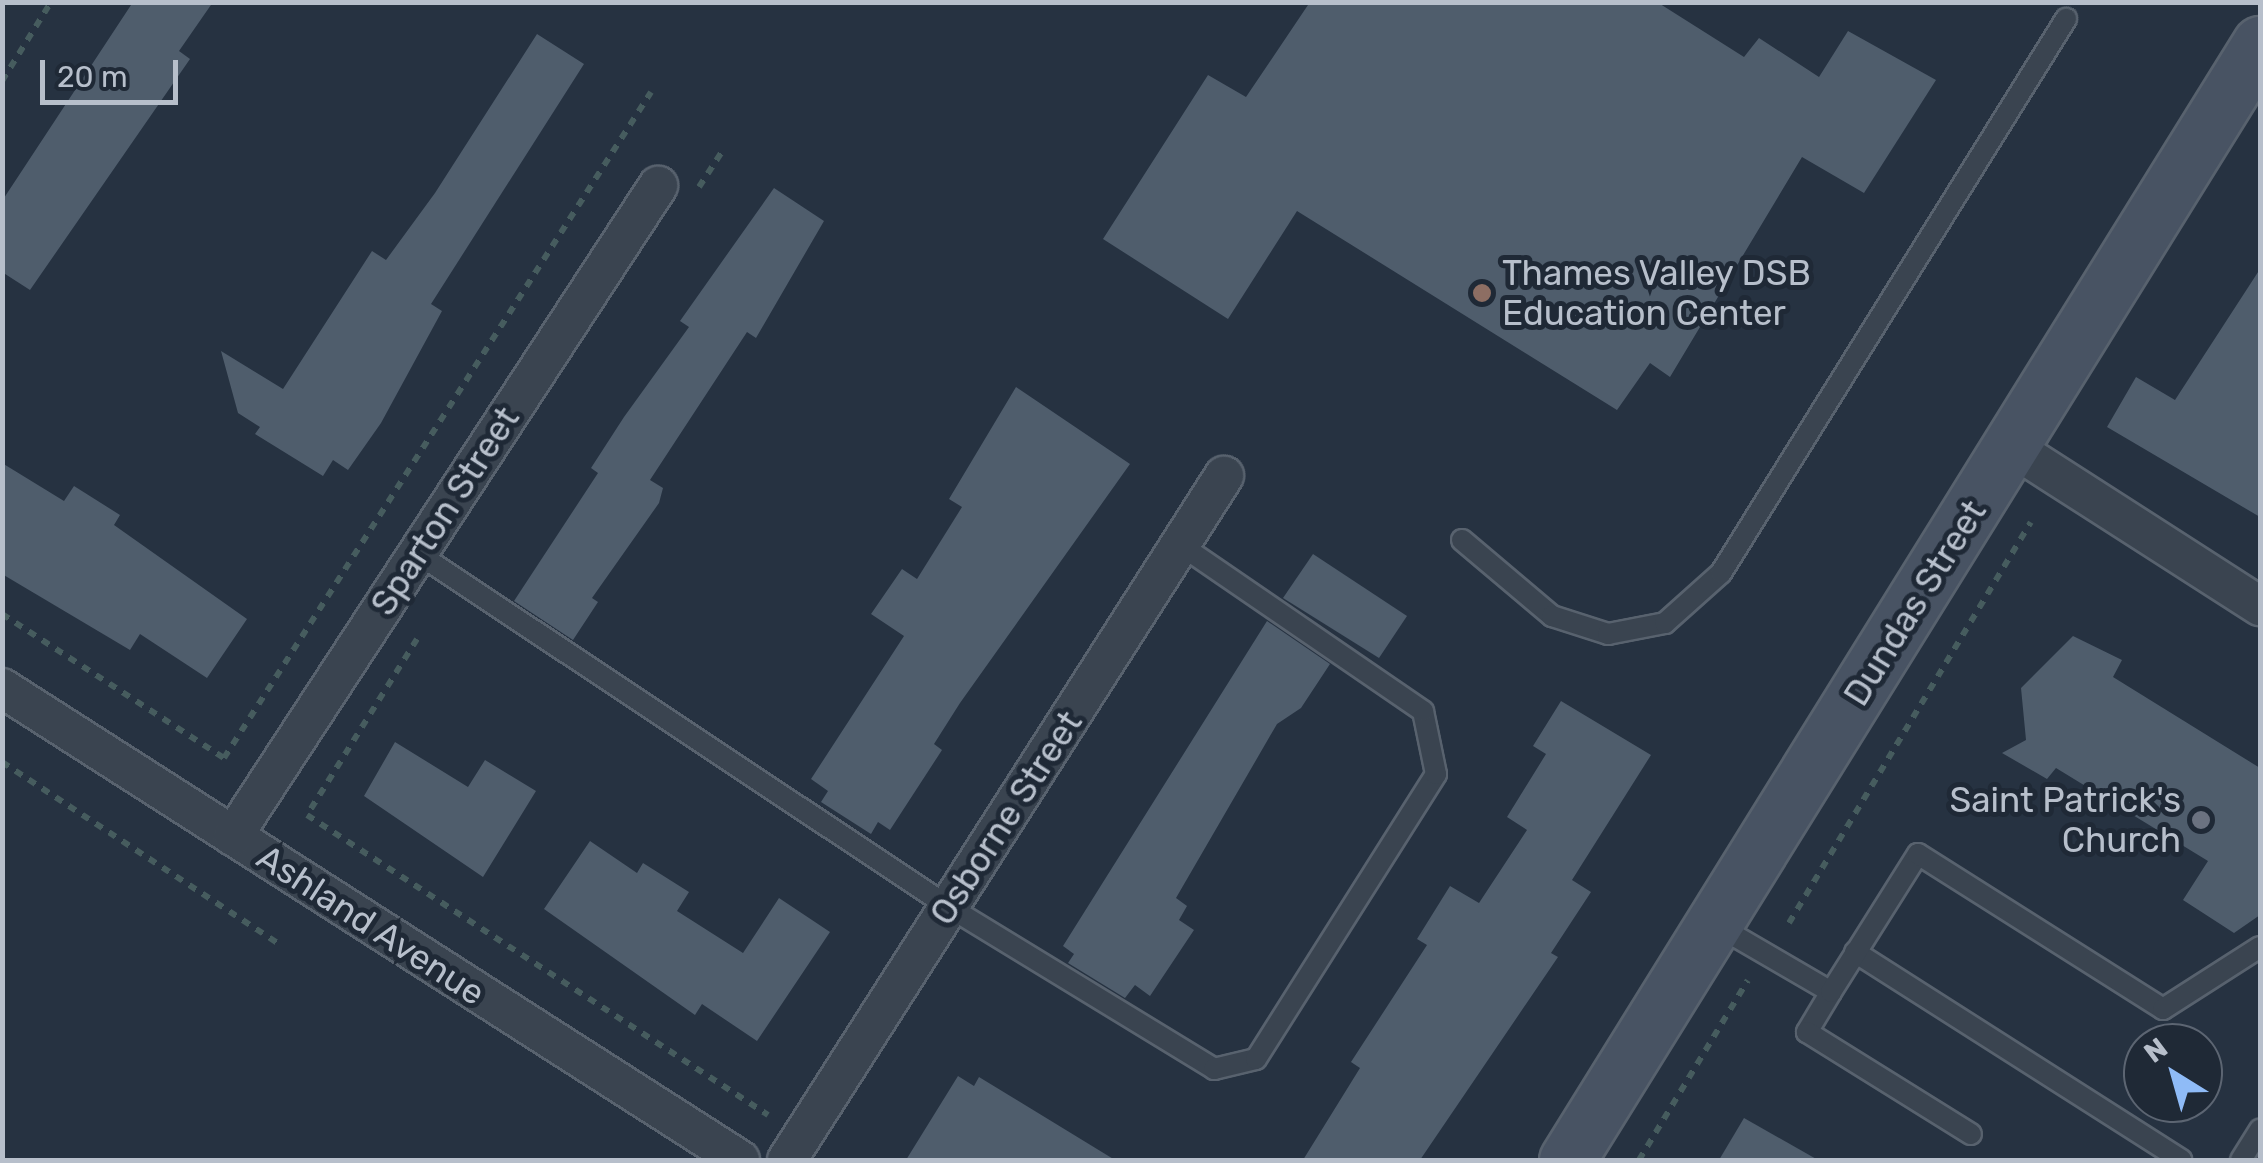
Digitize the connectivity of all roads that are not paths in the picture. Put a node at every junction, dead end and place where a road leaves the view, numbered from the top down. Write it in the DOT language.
graph roads {
  1 [pos="2066,19"];
  2 [pos="2260,44"];
  3 [pos="658,186"];
  4 [pos="2012,447"];
  5 [pos="1224,476"];
  6 [pos="1462,540"];
  7 [pos="1181,544"];
  8 [pos="417,554"];
  9 [pos="2260,606"];
  10 [pos="2,688"];
  11 [pos="233,836"];
  12 [pos="949,907"];
  13 [pos="1714,924"];
  14 [pos="2260,948"];
  15 [pos="1855,952"];
  16 [pos="1831,992"];
  17 [pos="2260,1130"];
  18 [pos="1971,1134"];
  19 [pos="740,1160"];
  20 [pos="787,1160"];
  21 [pos="1567,1160"];
  22 [pos="2181,1160"];
  23 [pos="2241,1160"];
  1 -- 6 [label="lane"];
  2 -- 4 [label="main road, Dundas Street"];
  3 -- 8 [label="street, Sparton Street"];
  4 -- 9 [label="street"];
  4 -- 13 [label="main road, Dundas Street"];
  5 -- 7 [label="street, Osborne Street"];
  7 -- 12 [label="street, Osborne Street"];
  7 -- 12 [label="lane"];
  8 -- 11 [label="street, Sparton Street"];
  8 -- 12 [label="lane"];
  10 -- 11 [label="street, Ashland Avenue"];
  11 -- 19 [label="street, Ashland Avenue"];
  12 -- 20 [label="street, Osborne Street"];
  13 -- 16 [label="lane"];
  13 -- 21 [label="main road, Dundas Street"];
  14 -- 15 [label="lane"];
  15 -- 16 [label="lane"];
  15 -- 22 [label="lane"];
  16 -- 18 [label="lane"];
  17 -- 23 [label="lane"];
}
